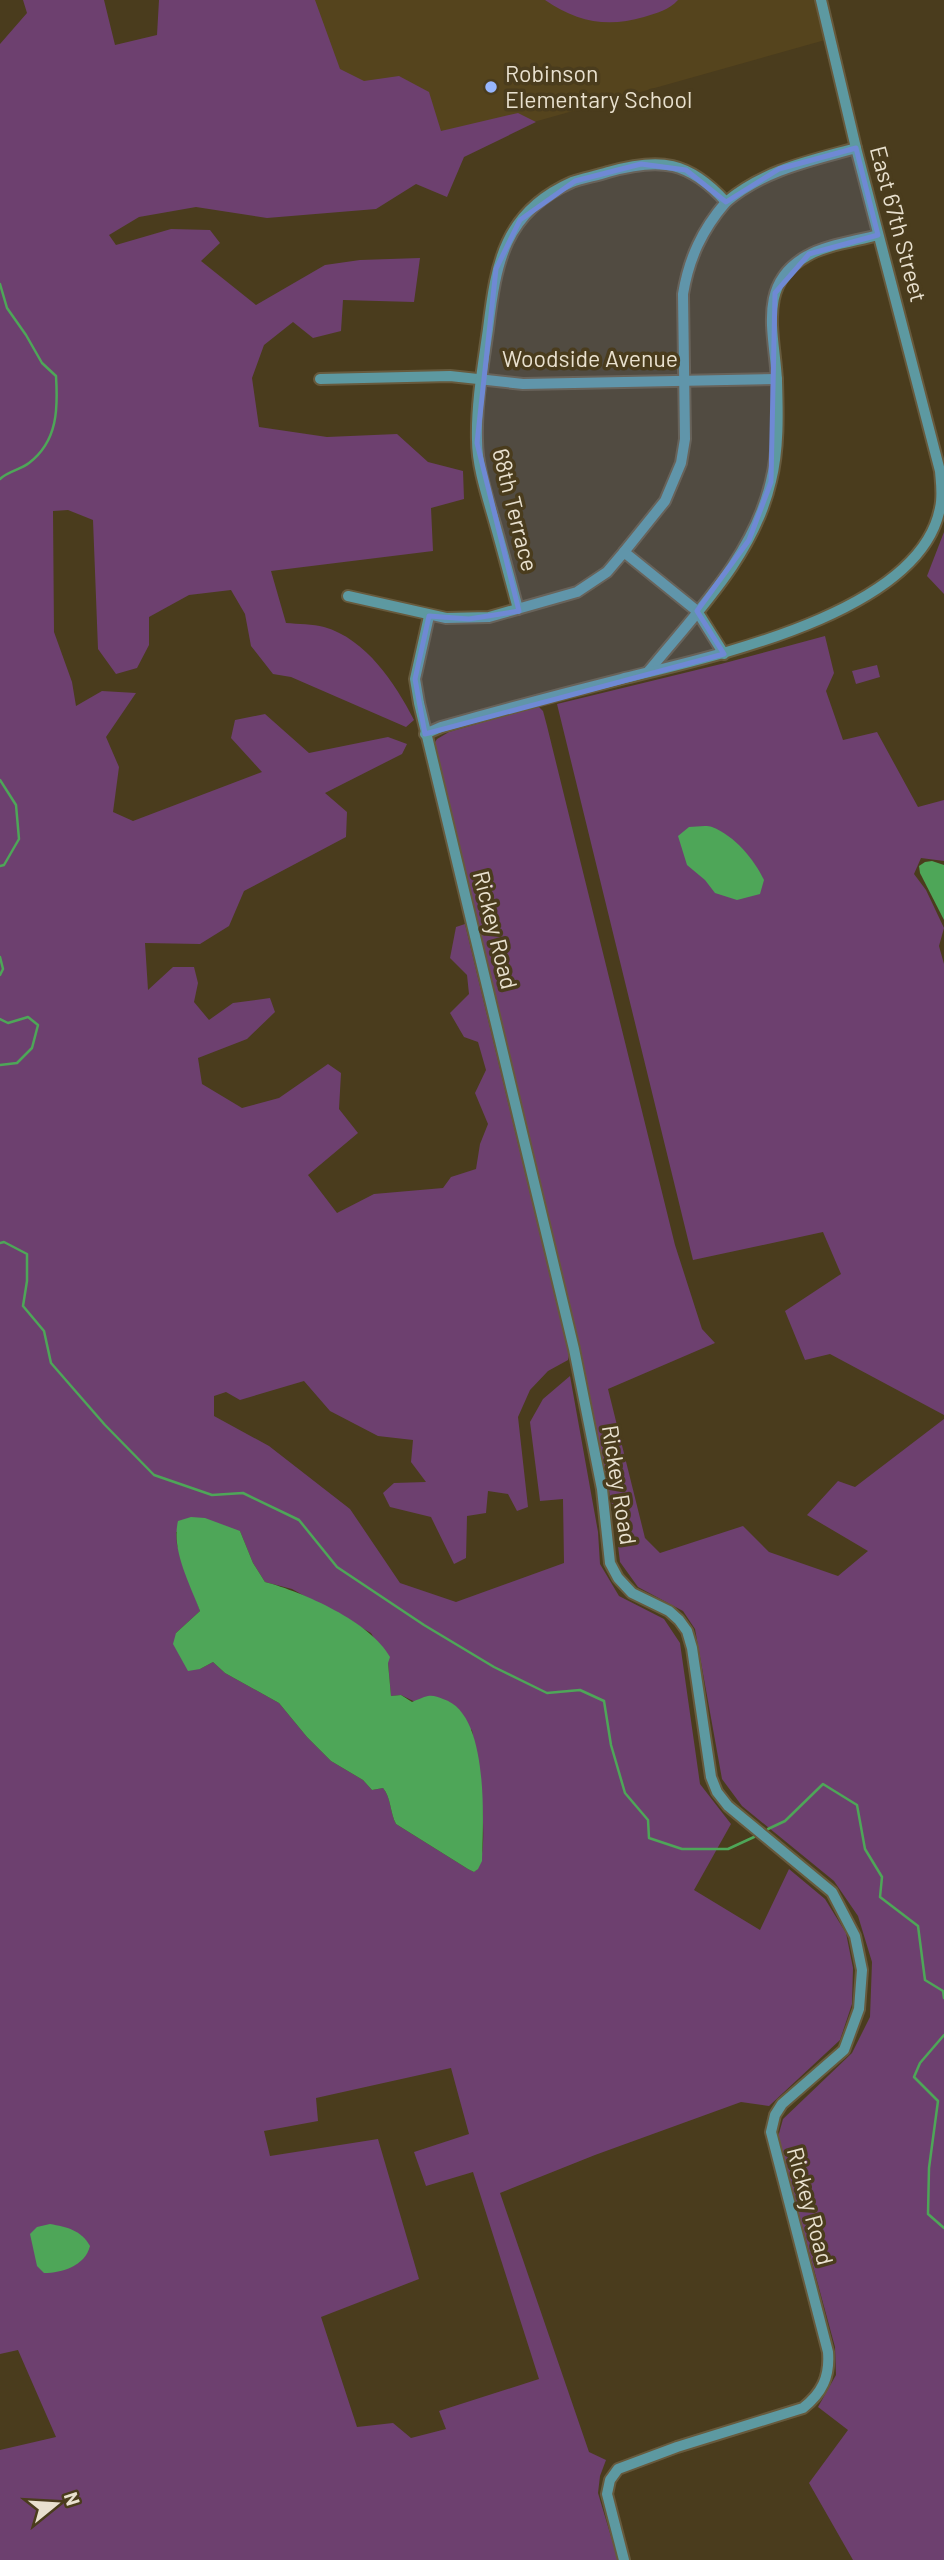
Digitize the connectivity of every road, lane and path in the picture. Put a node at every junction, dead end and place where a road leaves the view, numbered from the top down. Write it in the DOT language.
graph roads {
  1 [pos="821,0"];
  2 [pos="856,148"];
  3 [pos="726,202"];
  4 [pos="878,235"];
  5 [pos="320,379"];
  6 [pos="481,379"];
  7 [pos="777,379"];
  8 [pos="684,380"];
  9 [pos="624,552"];
  10 [pos="348,596"];
  11 [pos="518,609"];
  12 [pos="696,611"];
  13 [pos="429,616"];
  14 [pos="724,654"];
  15 [pos="649,672"];
  16 [pos="425,734"];
  17 [pos="624,2560"];
  1 -- 2 [label="street, East 67th Street"];
  2 -- 3 [label="street"];
  2 -- 4 [label="street, East 67th Street"];
  3 -- 6 [label="street, 68th Terrace"];
  3 -- 8 [label="street"];
  4 -- 7 [label="street"];
  4 -- 14 [label="street, East 67th Street"];
  5 -- 6 [label="street, Woodside Avenue"];
  6 -- 8 [label="street, Woodside Avenue"];
  6 -- 11 [label="street, 68th Terrace"];
  7 -- 8 [label="street, Woodside Avenue"];
  7 -- 12 [label="street"];
  8 -- 9 [label="street"];
  9 -- 11 [label="street"];
  9 -- 12 [label="street"];
  10 -- 13 [label="street"];
  11 -- 13 [label="street"];
  12 -- 14 [label="street"];
  12 -- 15 [label="street"];
  13 -- 16 [label="street, Rickey Road"];
  14 -- 15 [label="street"];
  15 -- 16 [label="street"];
  16 -- 17 [label="street, Rickey Road"];
}
